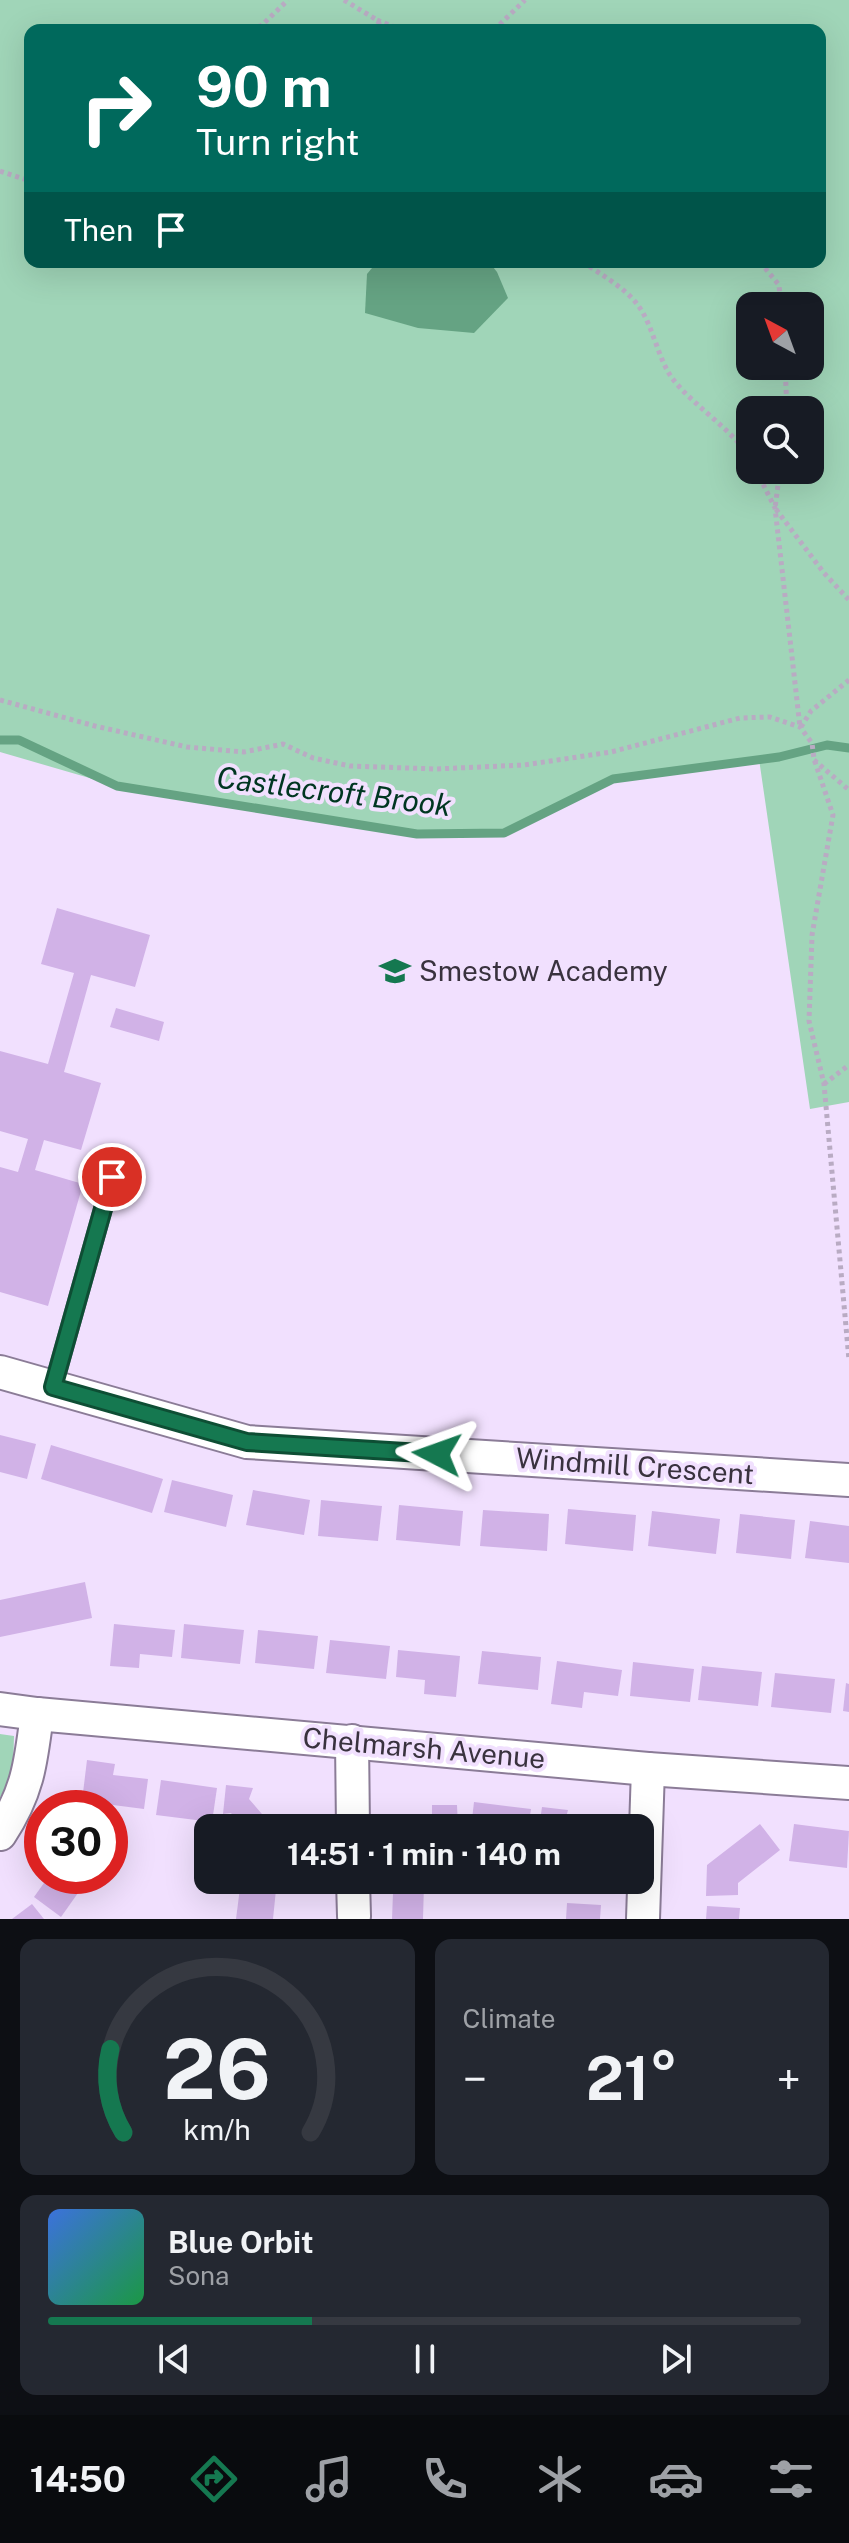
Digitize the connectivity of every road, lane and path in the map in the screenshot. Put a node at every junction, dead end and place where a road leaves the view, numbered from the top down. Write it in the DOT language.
graph roads {
  1 [pos="288,0"];
  2 [pos="344,0"];
  3 [pos="525,0"];
  4 [pos="377,20"];
  5 [pos="263,24"];
  6 [pos="379,24"];
  7 [pos="387,24"];
  8 [pos="500,24"];
  9 [pos="0,171"];
  10 [pos="24,179"];
  11 [pos="592,268"];
  12 [pos="765,268"];
  13 [pos="780,292"];
  14 [pos="736,441"];
  15 [pos="763,484"];
  16 [pos="778,484"];
  17 [pos="775,508"];
  18 [pos="849,600"];
  19 [pos="849,680"];
  20 [pos="0,700"];
  21 [pos="800,727"];
  22 [pos="814,759"];
  23 [pos="849,790"];
  24 [pos="849,1065"];
  25 [pos="824,1084"];
  26 [pos="112,1177"];
  27 [pos="849,1360"];
  28 [pos="0,1372"];
  29 [pos="53,1387"];
  30 [pos="849,1480"];
  31 [pos="0,1709"];
  32 [pos="37,1714"];
  33 [pos="352,1741"];
  34 [pos="648,1769"];
  35 [pos="849,1783"];
  36 [pos="353,1814"];
  37 [pos="0,1834"];
  38 [pos="353,1894"];
  39 [pos="354,1916"];
  40 [pos="643,1919"];
  1 -- 5 [label="path"];
  2 -- 4 [label="path"];
  3 -- 8 [label="path"];
  4 -- 6 [label="path"];
  4 -- 7 [label="path"];
  9 -- 10 [label="path"];
  11 -- 14 [label="path"];
  12 -- 13 [label="path"];
  15 -- 17 [label="path"];
  16 -- 17 [label="path"];
  17 -- 18 [label="path"];
  17 -- 21 [label="path"];
  19 -- 21 [label="path"];
  20 -- 21 [label="path"];
  21 -- 22 [label="path"];
  22 -- 23 [label="path"];
  22 -- 25 [label="path"];
  24 -- 25 [label="path"];
  25 -- 27 [label="path"];
  26 -- 29 [label="lane"];
  28 -- 29 [label="street, Windmill Crescent"];
  29 -- 30 [label="street, Windmill Crescent"];
  31 -- 32 [label="street, Chelmarsh Avenue"];
  32 -- 33 [label="street, Chelmarsh Avenue"];
  32 -- 37 [label="street"];
  33 -- 34 [label="street, Chelmarsh Avenue"];
  33 -- 36 [label="street"];
  34 -- 35 [label="street, Chelmarsh Avenue"];
  34 -- 40 [label="street"];
  38 -- 39 [label="street"];
}
